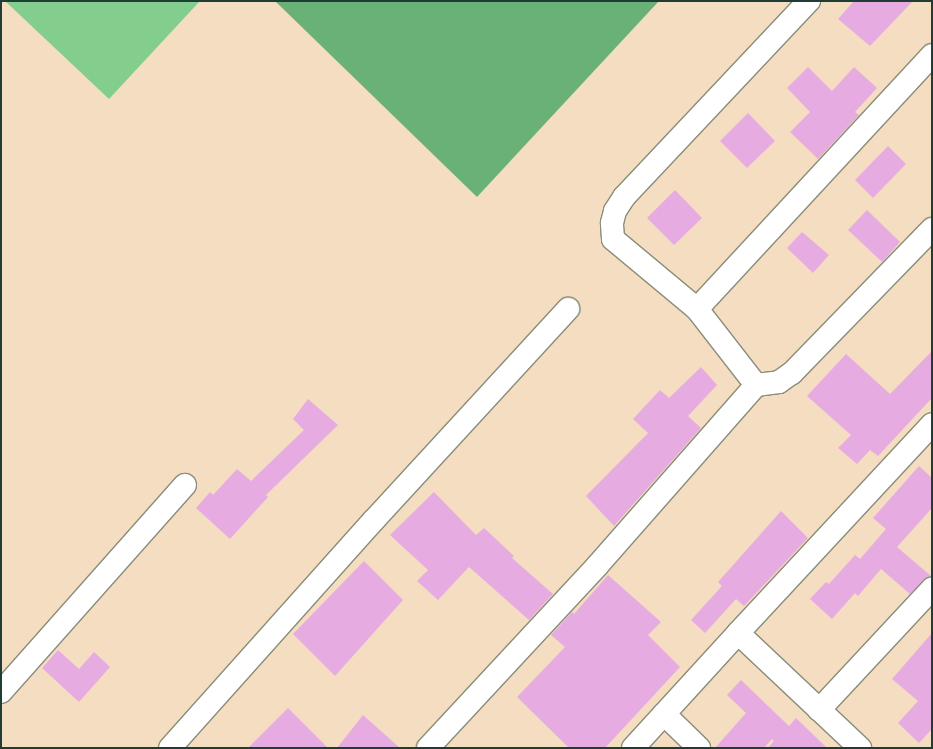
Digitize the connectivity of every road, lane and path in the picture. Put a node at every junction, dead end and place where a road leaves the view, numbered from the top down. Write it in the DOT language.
graph roads {
  1 [pos="809,1"];
  2 [pos="932,55"];
  3 [pos="932,229"];
  4 [pos="568,308"];
  5 [pos="697,309"];
  6 [pos="756,385"];
  7 [pos="932,424"];
  8 [pos="185,486"];
  9 [pos="932,589"];
  10 [pos="738,633"];
  11 [pos="1,692"];
  12 [pos="819,710"];
  13 [pos="664,714"];
  14 [pos="170,748"];
  15 [pos="428,748"];
  16 [pos="633,748"];
  17 [pos="699,748"];
  18 [pos="860,748"];
  1 -- 5 [label="street"];
  2 -- 5 [label="street"];
  3 -- 6 [label="street"];
  4 -- 14 [label="street"];
  5 -- 6 [label="street"];
  6 -- 15 [label="street"];
  7 -- 10 [label="street"];
  8 -- 11 [label="street"];
  9 -- 12 [label="street"];
  10 -- 12 [label="street"];
  10 -- 13 [label="street"];
  12 -- 18 [label="street"];
  13 -- 16 [label="street"];
  13 -- 17 [label="street"];
}
